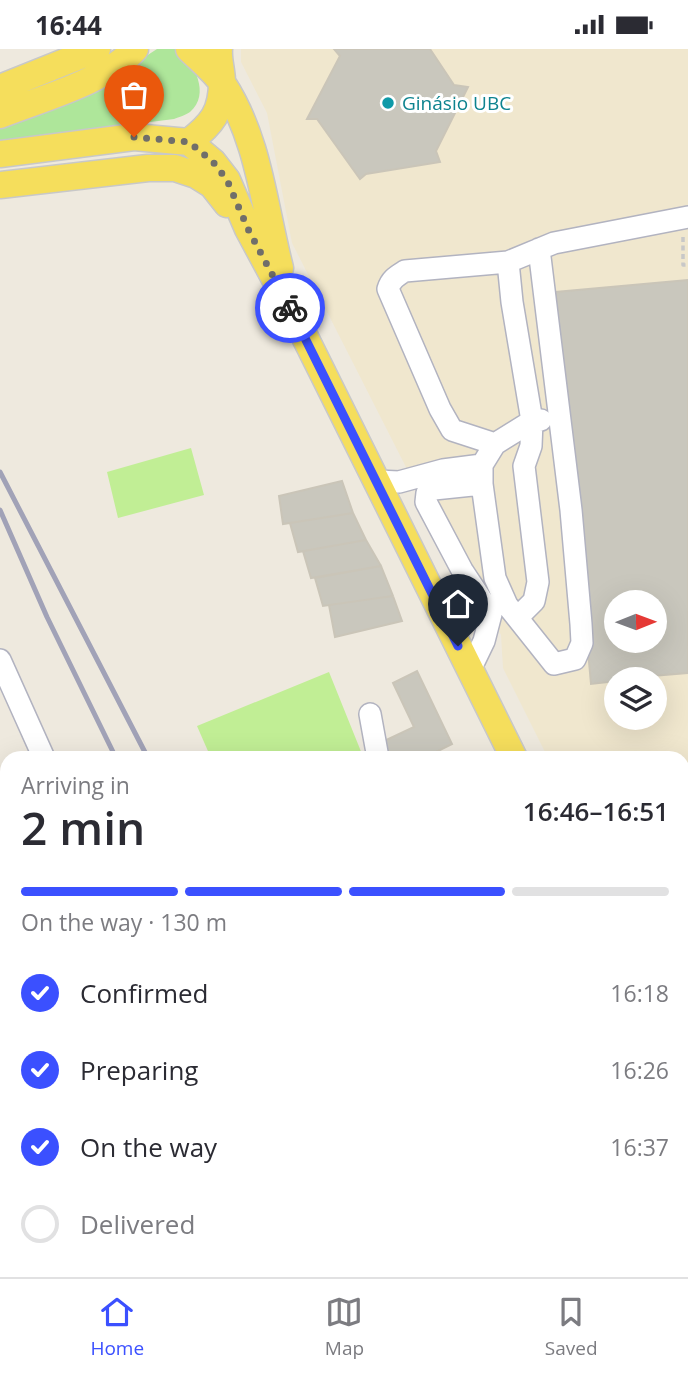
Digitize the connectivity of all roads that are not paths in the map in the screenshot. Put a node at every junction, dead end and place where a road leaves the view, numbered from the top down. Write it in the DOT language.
graph roads {
  1 [pos="97,49"];
  2 [pos="135,49"];
  3 [pos="190,49"];
  4 [pos="219,49"];
  5 [pos="222,83"];
  6 [pos="0,88"];
  7 [pos="0,115"];
  8 [pos="189,142"];
  9 [pos="0,154"];
  10 [pos="0,185"];
  11 [pos="685,219"];
  12 [pos="248,229"];
  13 [pos="539,249"];
  14 [pos="508,262"];
  15 [pos="290,307"];
  16 [pos="560,420"];
  17 [pos="533,421"];
  18 [pos="495,444"];
  19 [pos="482,475"];
  20 [pos="377,481"];
  21 [pos="517,617"];
  22 [pos="0,660"];
  23 [pos="470,670"];
  24 [pos="370,714"];
  25 [pos="41,751"];
  26 [pos="377,751"];
  27 [pos="510,751"];
  1 -- 6 [label="main road"];
  2 -- 7 [label="main road"];
  3 -- 5 [label="main road"];
  4 -- 5 [label="main road"];
  5 -- 8 [label="main road"];
  5 -- 15 [label="main road"];
  8 -- 9 [label="main road"];
  8 -- 12 [label="main road"];
  10 -- 12 [label="main road"];
  11 -- 13 [label="street"];
  12 -- 15 [label="main road"];
  13 -- 14 [label="street"];
  13 -- 16 [label="street"];
  14 -- 17 [label="street"];
  14 -- 18 [label="street"];
  15 -- 20 [label="main road"];
  16 -- 17 [label="street"];
  16 -- 21 [label="street"];
  17 -- 18 [label="street"];
  17 -- 21 [label="street"];
  18 -- 19 [label="street"];
  19 -- 20 [label="street"];
  19 -- 21 [label="street"];
  19 -- 23 [label="street"];
  20 -- 23 [label="main road"];
  22 -- 25 [label="street"];
  23 -- 27 [label="main road"];
  24 -- 26 [label="street"];
}
